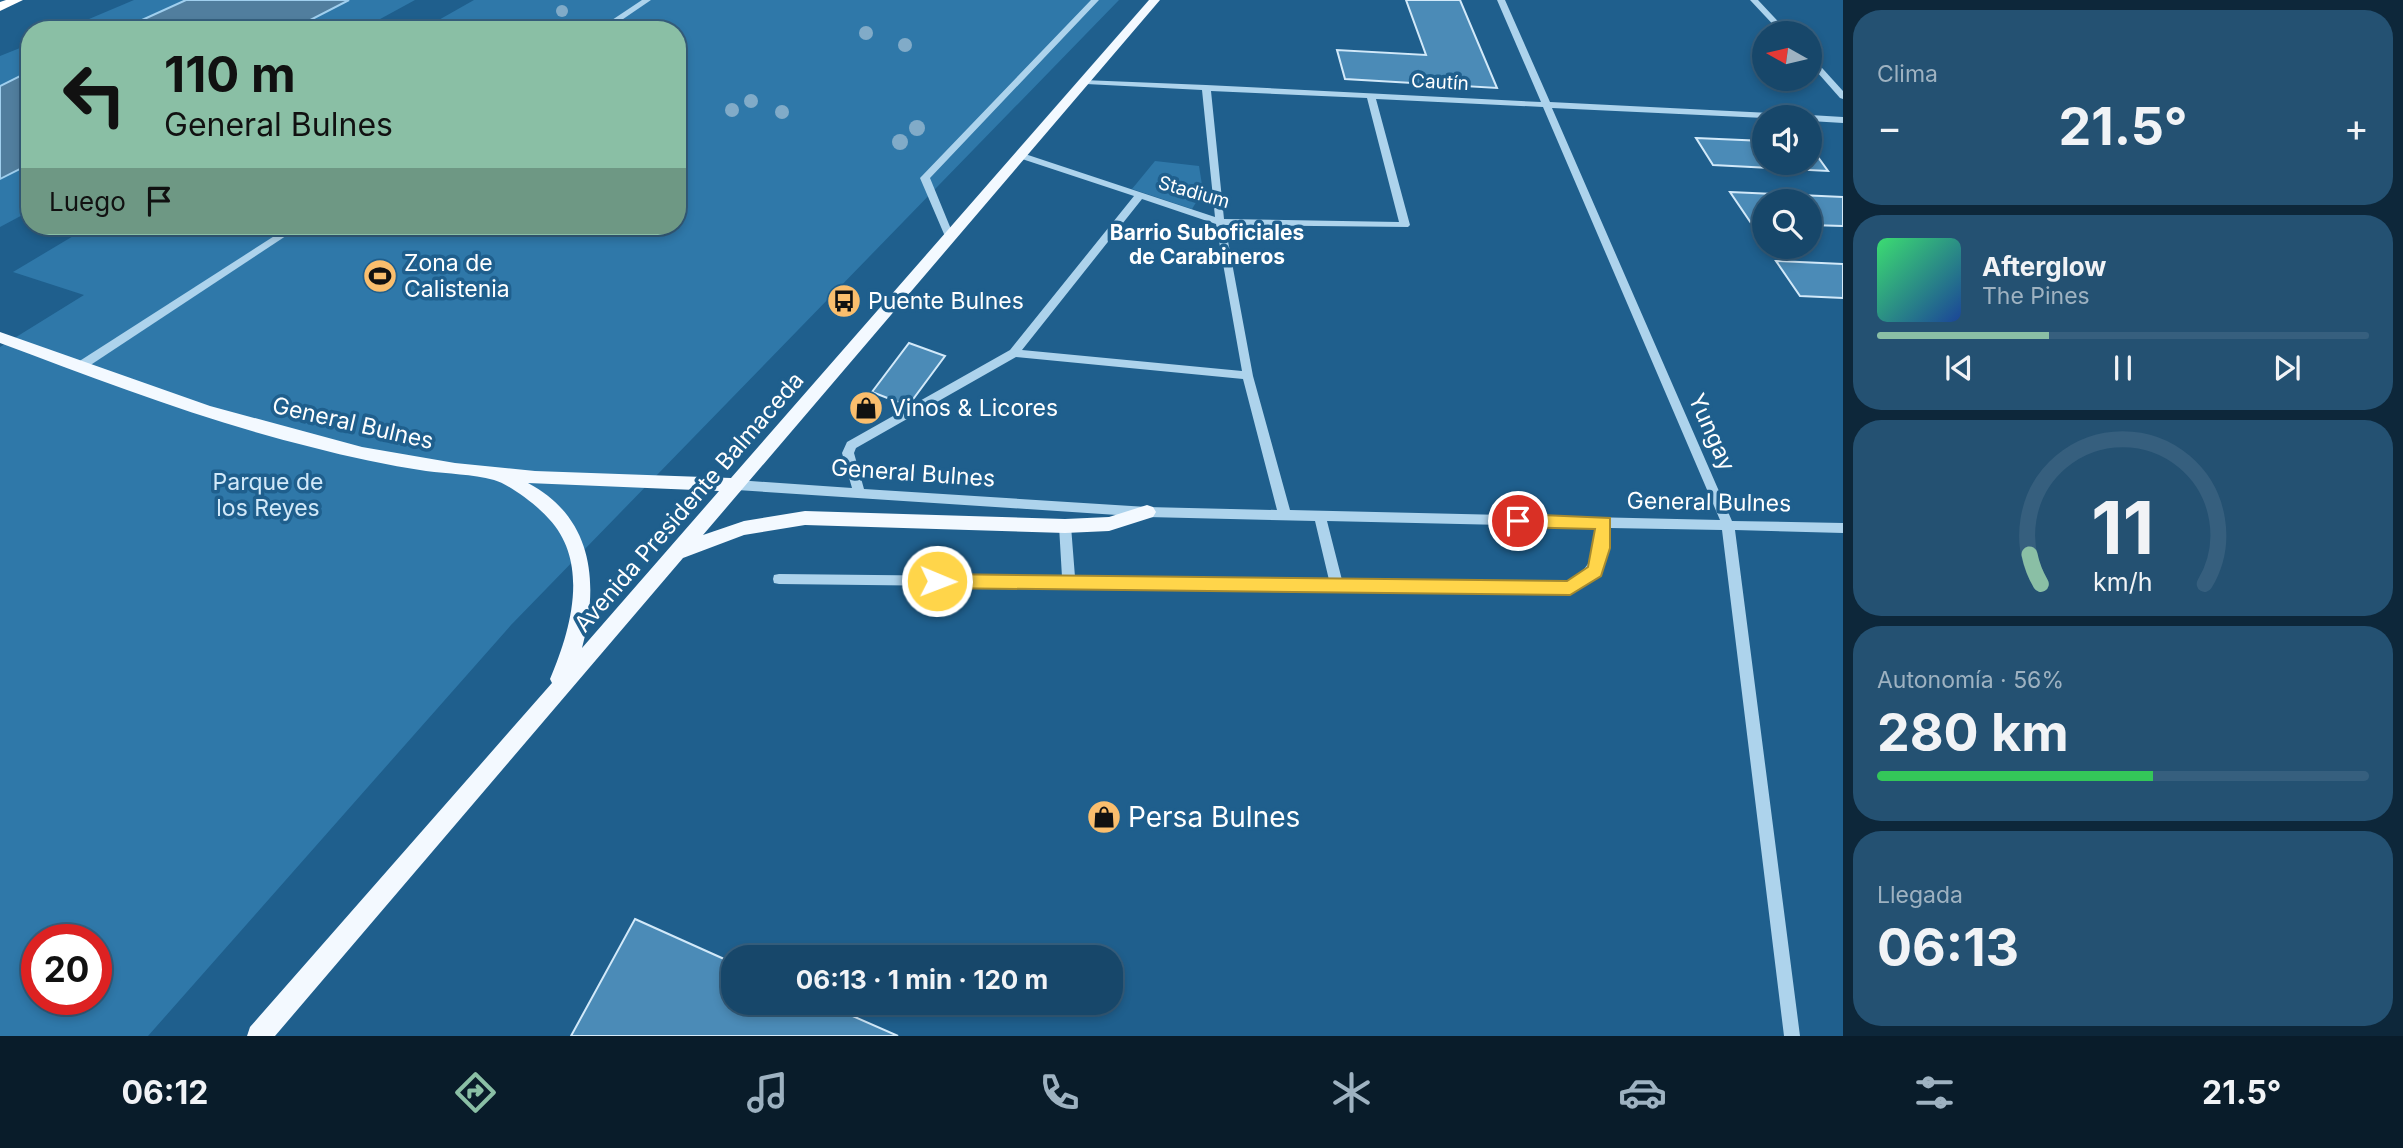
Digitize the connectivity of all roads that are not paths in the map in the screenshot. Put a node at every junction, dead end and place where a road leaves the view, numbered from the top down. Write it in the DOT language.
graph roads {
  1 [pos="17,0"];
  2 [pos="647,0"];
  3 [pos="1095,0"];
  4 [pos="1156,0"];
  5 [pos="1501,0"];
  6 [pos="1754,0"];
  7 [pos="0,8"];
  8 [pos="615,21"];
  9 [pos="1773,21"];
  10 [pos="1822,73"];
  11 [pos="1086,82"];
  12 [pos="1206,88"];
  13 [pos="1371,96"];
  14 [pos="1843,96"];
  15 [pos="1546,105"];
  16 [pos="1752,115"];
  17 [pos="1822,119"];
  18 [pos="1843,120"];
  19 [pos="1022,156"];
  20 [pos="1140,195"];
  21 [pos="1220,222"];
  22 [pos="1405,225"];
  23 [pos="282,235"];
  24 [pos="950,239"];
  25 [pos="0,337"];
  26 [pos="1014,353"];
  27 [pos="82,365"];
  28 [pos="1248,376"];
  29 [pos="492,474"];
  30 [pos="737,485"];
  31 [pos="859,492"];
  32 [pos="1147,512"];
  33 [pos="1285,516"];
  34 [pos="1320,517"];
  35 [pos="1604,523"];
  36 [pos="1728,525"];
  37 [pos="1065,526"];
  38 [pos="1843,528"];
  39 [pos="674,558"];
  40 [pos="779,579"];
  41 [pos="1069,582"];
  42 [pos="1337,585"];
  43 [pos="540,710"];
  44 [pos="259,1036"];
  45 [pos="1792,1036"];
  1 -- 7 [label="highway"];
  2 -- 8 [label="street"];
  3 -- 24 [label="street"];
  4 -- 11 [label="main road, Avenida Presidente Balmaceda"];
  5 -- 15 [label="street, Yungay"];
  6 -- 9 [label="street"];
  10 -- 14 [label="street"];
  11 -- 12 [label="street, Cautín"];
  11 -- 19 [label="main road, Avenida Presidente Balmaceda"];
  12 -- 13 [label="street, Cautín"];
  12 -- 21 [label="street"];
  13 -- 15 [label="street, Cautín"];
  13 -- 22 [label="street"];
  15 -- 16 [label="street, Cautín"];
  15 -- 36 [label="street, Yungay"];
  17 -- 18 [label="street"];
  19 -- 20 [label="street, Stadium"];
  19 -- 24 [label="main road, Avenida Presidente Balmaceda"];
  20 -- 21 [label="street, Stadium"];
  20 -- 26 [label="street"];
  21 -- 22 [label="street, Stadium"];
  21 -- 28 [label="street"];
  23 -- 27 [label="street"];
  24 -- 30 [label="main road, Avenida Presidente Balmaceda"];
  25 -- 27 [label="main road, General Bulnes"];
  26 -- 28 [label="street"];
  26 -- 31 [label="street"];
  27 -- 29 [label="main road, General Bulnes"];
  28 -- 33 [label="street"];
  29 -- 30 [label="main road, General Bulnes"];
  29 -- 43 [label="main road"];
  30 -- 31 [label="street, General Bulnes"];
  30 -- 39 [label="main road, Avenida Presidente Balmaceda"];
  31 -- 32 [label="street, General Bulnes"];
  32 -- 33 [label="street, General Bulnes"];
  32 -- 37 [label="main road"];
  33 -- 34 [label="street, General Bulnes"];
  34 -- 35 [label="street, General Bulnes"];
  34 -- 42 [label="street"];
  35 -- 36 [label="street, General Bulnes"];
  35 -- 42 [label="street"];
  36 -- 38 [label="street, General Bulnes"];
  36 -- 45 [label="street, Yungay"];
  37 -- 39 [label="main road"];
  37 -- 41 [label="street"];
  39 -- 43 [label="main road, Avenida Presidente Balmaceda"];
  40 -- 41 [label="street"];
  41 -- 42 [label="street"];
  43 -- 44 [label="main road, Avenida Presidente Balmaceda"];
}
